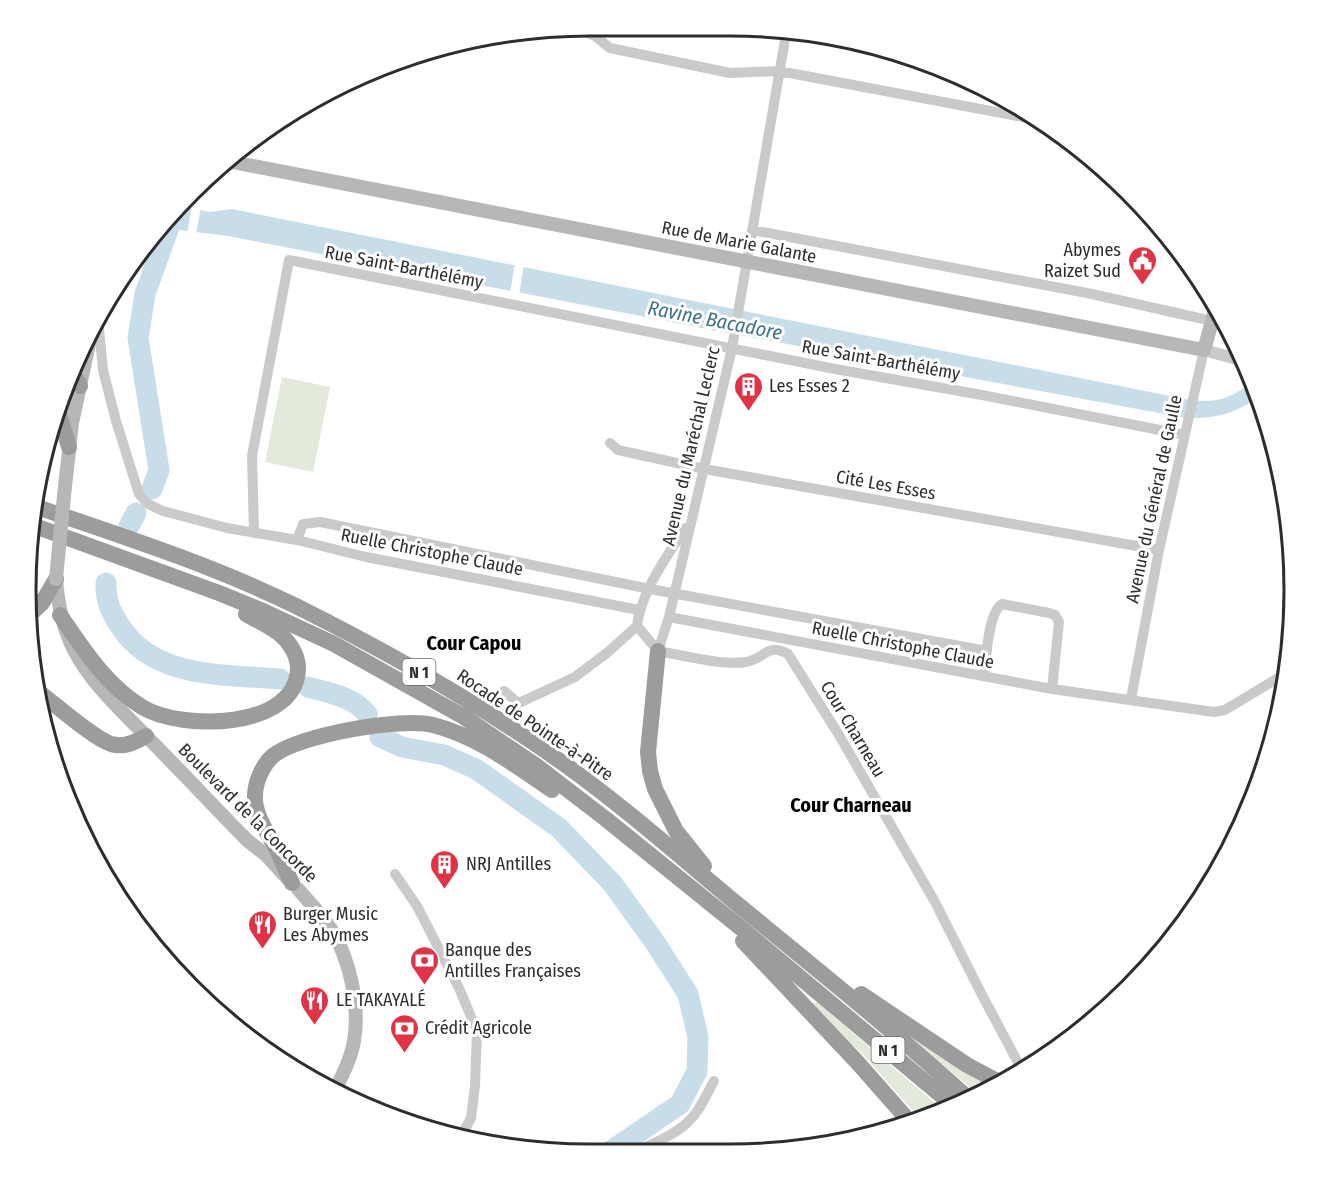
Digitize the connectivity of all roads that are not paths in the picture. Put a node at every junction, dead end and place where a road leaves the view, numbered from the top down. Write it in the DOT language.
graph roads {
  1 [pos="595,36"];
  2 [pos="785,39"];
  3 [pos="779,71"];
  4 [pos="1016,116"];
  5 [pos="237,163"];
  6 [pos="752,230"];
  7 [pos="747,262"];
  8 [pos="1210,313"];
  9 [pos="1213,318"];
  10 [pos="99,333"];
  11 [pos="732,343"];
  12 [pos="1204,350"];
  13 [pos="1233,358"];
  14 [pos="70,398"];
  15 [pos="66,419"];
  16 [pos="1186,431"];
  17 [pos="610,443"];
  18 [pos="69,447"];
  19 [pos="704,469"];
  20 [pos="43,509"];
  21 [pos="690,520"];
  22 [pos="40,528"];
  23 [pos="254,533"];
  24 [pos="297,540"];
  25 [pos="1159,550"];
  26 [pos="56,579"];
  27 [pos="185,580"];
  28 [pos="650,589"];
  29 [pos="674,593"];
  30 [pos="37,608"];
  31 [pos="639,610"];
  32 [pos="60,615"];
  33 [pos="669,617"];
  34 [pos="637,626"];
  35 [pos="658,651"];
  36 [pos="987,651"];
  37 [pos="984,676"];
  38 [pos="1276,679"];
  39 [pos="1052,689"];
  40 [pos="504,691"];
  41 [pos="47,698"];
  42 [pos="1131,699"];
  43 [pos="146,736"];
  44 [pos="619,832"];
  45 [pos="694,853"];
  46 [pos="395,874"];
  47 [pos="295,886"];
  48 [pos="710,905"];
  49 [pos="741,907"];
  50 [pos="757,920"];
  51 [pos="825,969"];
  52 [pos="1018,1063"];
  53 [pos="992,1078"];
  54 [pos="714,1081"];
  55 [pos="338,1083"];
  56 [pos="945,1088"];
  57 [pos="959,1094"];
  58 [pos="950,1098"];
  59 [pos="905,1116"];
  60 [pos="464,1129"];
  61 [pos="653,1144"];
  1 -- 3 [label="street"];
  2 -- 3 [label="street, Avenue du Maréchal Leclerc"];
  3 -- 4 [label="street"];
  3 -- 6 [label="street, Avenue du Maréchal Leclerc"];
  5 -- 7 [label="main road, Rue de Marie Galante"];
  6 -- 7 [label="street, Avenue du Maréchal Leclerc"];
  6 -- 8 [label="street"];
  7 -- 11 [label="street, Avenue du Maréchal Leclerc"];
  7 -- 12 [label="main road, Rue de Marie Galante"];
  9 -- 12 [label="main road, Avenue du Général de Gaulle"];
  10 -- 23 [label="street, Ruelle Christophe Claude"];
  11 -- 16 [label="street, Rue Saint-Barthélémy"];
  11 -- 19 [label="street, Avenue du Maréchal Leclerc"];
  11 -- 23 [label="street, Rue Saint-Barthélémy"];
  12 -- 13 [label="street, Rue de Marie Galante"];
  12 -- 16 [label="street, Avenue du Général de Gaulle"];
  14 -- 15 [label="main road"];
  15 -- 18 [label="highway"];
  16 -- 25 [label="street, Avenue du Général de Gaulle"];
  17 -- 19 [label="street, Cité Les Esses"];
  18 -- 26 [label="main road, Boulevard de la Concorde, bridge"];
  19 -- 21 [label="street, Avenue du Maréchal Leclerc"];
  19 -- 25 [label="street, Cité Les Esses"];
  20 -- 49 [label="highway, Rocade de Pointe-à-Pitre / N 1"];
  21 -- 28 [label="street"];
  21 -- 29 [label="street, Avenue du Maréchal Leclerc"];
  22 -- 27 [label="highway, Rocade de Pointe-à-Pitre / N 1"];
  23 -- 24 [label="street, Ruelle Christophe Claude"];
  24 -- 28 [label="street"];
  24 -- 31 [label="street, Ruelle Christophe Claude"];
  25 -- 42 [label="street, Avenue du Général de Gaulle"];
  26 -- 30 [label="highway"];
  26 -- 32 [label="main road, Boulevard de la Concorde"];
  27 -- 32 [label="highway"];
  27 -- 44 [label="highway, Rocade de Pointe-à-Pitre / N 1"];
  28 -- 29 [label="street"];
  28 -- 31 [label="street"];
  29 -- 33 [label="street, Avenue du Maréchal Leclerc"];
  29 -- 36 [label="street"];
  31 -- 34 [label="street"];
  32 -- 43 [label="main road, Boulevard de la Concorde"];
  33 -- 35 [label="street, Avenue du Maréchal Leclerc"];
  33 -- 37 [label="street, Ruelle Christophe Claude"];
  34 -- 35 [label="street"];
  34 -- 40 [label="street"];
  35 -- 45 [label="highway"];
  35 -- 52 [label="street, Cour Charneau"];
  36 -- 37 [label="street"];
  36 -- 39 [label="street"];
  37 -- 39 [label="street, Ruelle Christophe Claude"];
  38 -- 42 [label="street, Ruelle Christophe Claude"];
  39 -- 42 [label="street, Ruelle Christophe Claude"];
  41 -- 43 [label="highway"];
  43 -- 47 [label="main road, Boulevard de la Concorde"];
  44 -- 47 [label="highway"];
  44 -- 48 [label="highway, Rocade de Pointe-à-Pitre / N 1"];
  45 -- 49 [label="highway"];
  45 -- 51 [label="highway"];
  46 -- 60 [label="street"];
  47 -- 55 [label="main road, Boulevard de la Concorde"];
  48 -- 56 [label="highway, Rocade de Pointe-à-Pitre / N 1"];
  48 -- 59 [label="highway"];
  49 -- 50 [label="highway, Rocade de Pointe-à-Pitre / N 1"];
  50 -- 51 [label="highway"];
  50 -- 56 [label="highway, Rocade de Pointe-à-Pitre / N 1"];
  51 -- 53 [label="highway"];
  54 -- 61 [label="street"];
  56 -- 57 [label="highway, N 1"];
  56 -- 58 [label="highway, N 1"];
}
